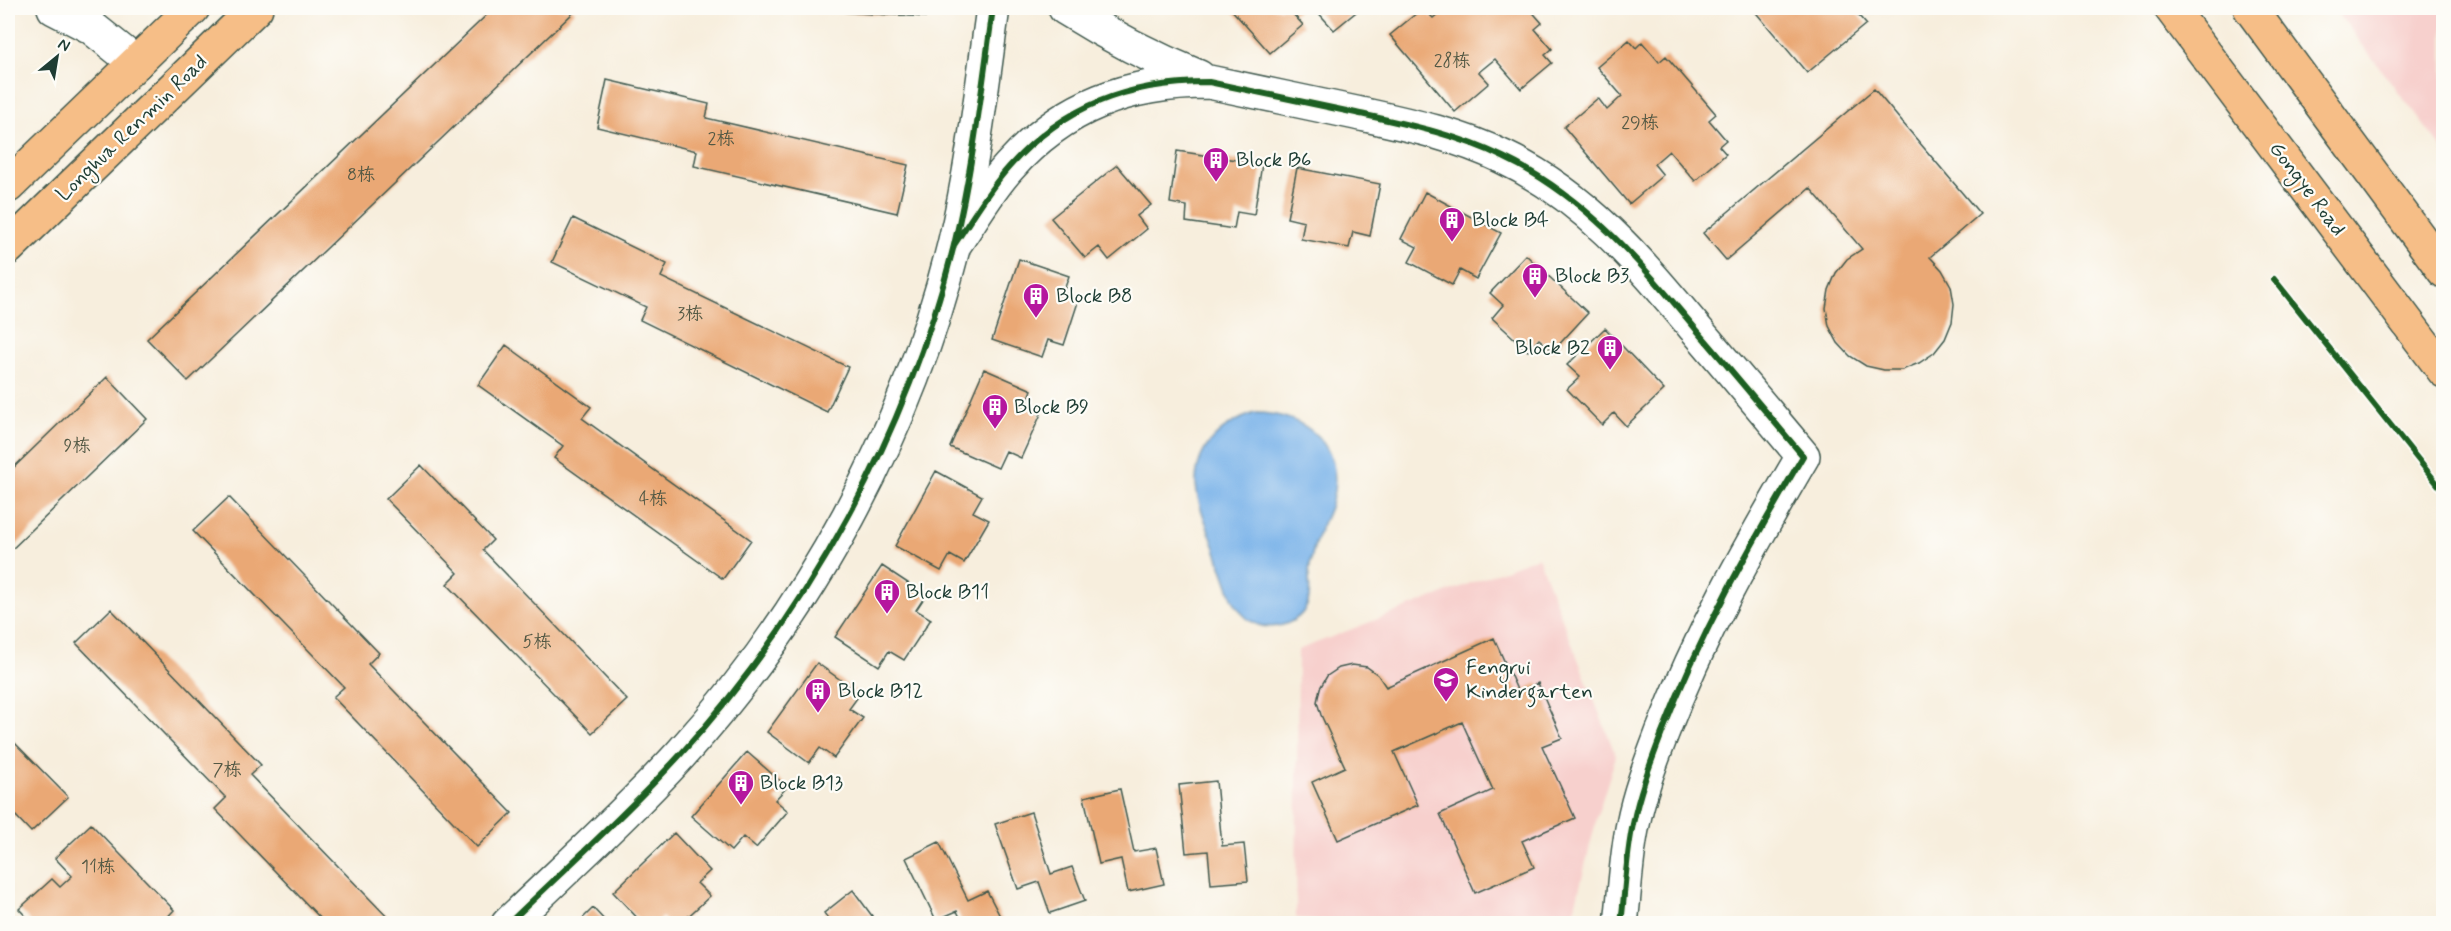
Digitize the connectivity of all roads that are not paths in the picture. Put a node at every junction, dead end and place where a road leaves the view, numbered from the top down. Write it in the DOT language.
graph roads {
  1 [pos="54,8"];
  2 [pos="193,8"];
  3 [pos="256,8"];
  4 [pos="993,8"];
  5 [pos="1065,8"];
  6 [pos="2171,8"];
  7 [pos="2250,8"];
  8 [pos="136,63"];
  9 [pos="1209,82"];
  10 [pos="8,186"];
  11 [pos="954,245"];
  12 [pos="8,248"];
  13 [pos="2444,271"];
  14 [pos="2444,371"];
  15 [pos="508,924"];
  16 [pos="1621,924"];
  1 -- 8 [label="street"];
  2 -- 8 [label="main road"];
  3 -- 12 [label="main road, Longhua Renmin Road"];
  4 -- 11 [label="street"];
  5 -- 9 [label="street"];
  6 -- 14 [label="main road, Gongye Road"];
  7 -- 13 [label="main road"];
  8 -- 10 [label="main road"];
  9 -- 11 [label="street"];
  9 -- 16 [label="street"];
  11 -- 15 [label="street"];
}
